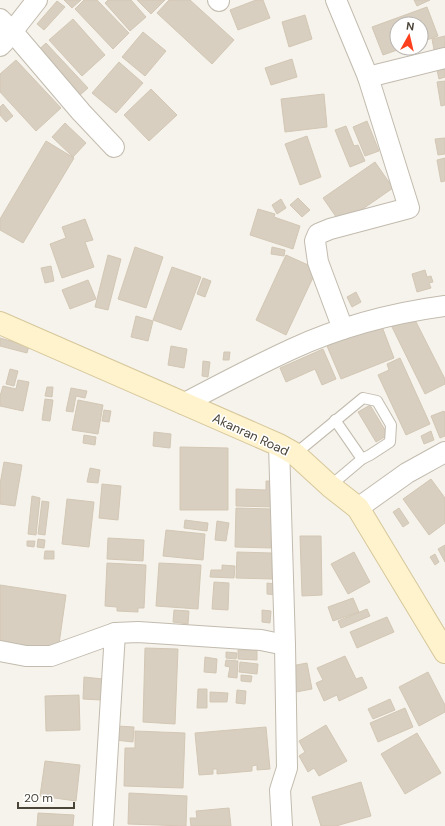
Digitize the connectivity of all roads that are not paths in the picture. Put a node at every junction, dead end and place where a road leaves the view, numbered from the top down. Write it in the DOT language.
graph roads {
  1 [pos="37,0"];
  2 [pos="336,0"];
  3 [pos="4,32"];
  4 [pos="445,58"];
  5 [pos="368,77"];
  6 [pos="114,148"];
  7 [pos="445,306"];
  8 [pos="0,323"];
  9 [pos="343,329"];
  10 [pos="183,404"];
  11 [pos="335,420"];
  12 [pos="287,450"];
  13 [pos="445,452"];
  14 [pos="362,458"];
  15 [pos="330,486"];
  16 [pos="358,508"];
  17 [pos="115,633"];
  18 [pos="285,645"];
  19 [pos="0,651"];
  20 [pos="445,652"];
  21 [pos="103,826"];
  22 [pos="282,826"];
  1 -- 3 [label="street"];
  2 -- 5 [label="street"];
  3 -- 6 [label="street"];
  4 -- 5 [label="street"];
  5 -- 9 [label="street"];
  7 -- 9 [label="street"];
  8 -- 10 [label="main road, Akanran Road"];
  9 -- 10 [label="street"];
  10 -- 12 [label="main road, Akanran Road"];
  11 -- 12 [label="lane"];
  11 -- 14 [label="lane"];
  11 -- 14 [label="lane"];
  12 -- 15 [label="main road, Akanran Road"];
  12 -- 18 [label="street"];
  13 -- 16 [label="street"];
  14 -- 15 [label="lane"];
  15 -- 16 [label="main road, Akanran Road"];
  16 -- 20 [label="main road, Akanran Road"];
  17 -- 18 [label="street"];
  17 -- 19 [label="street"];
  17 -- 21 [label="street"];
  18 -- 22 [label="street"];
}
